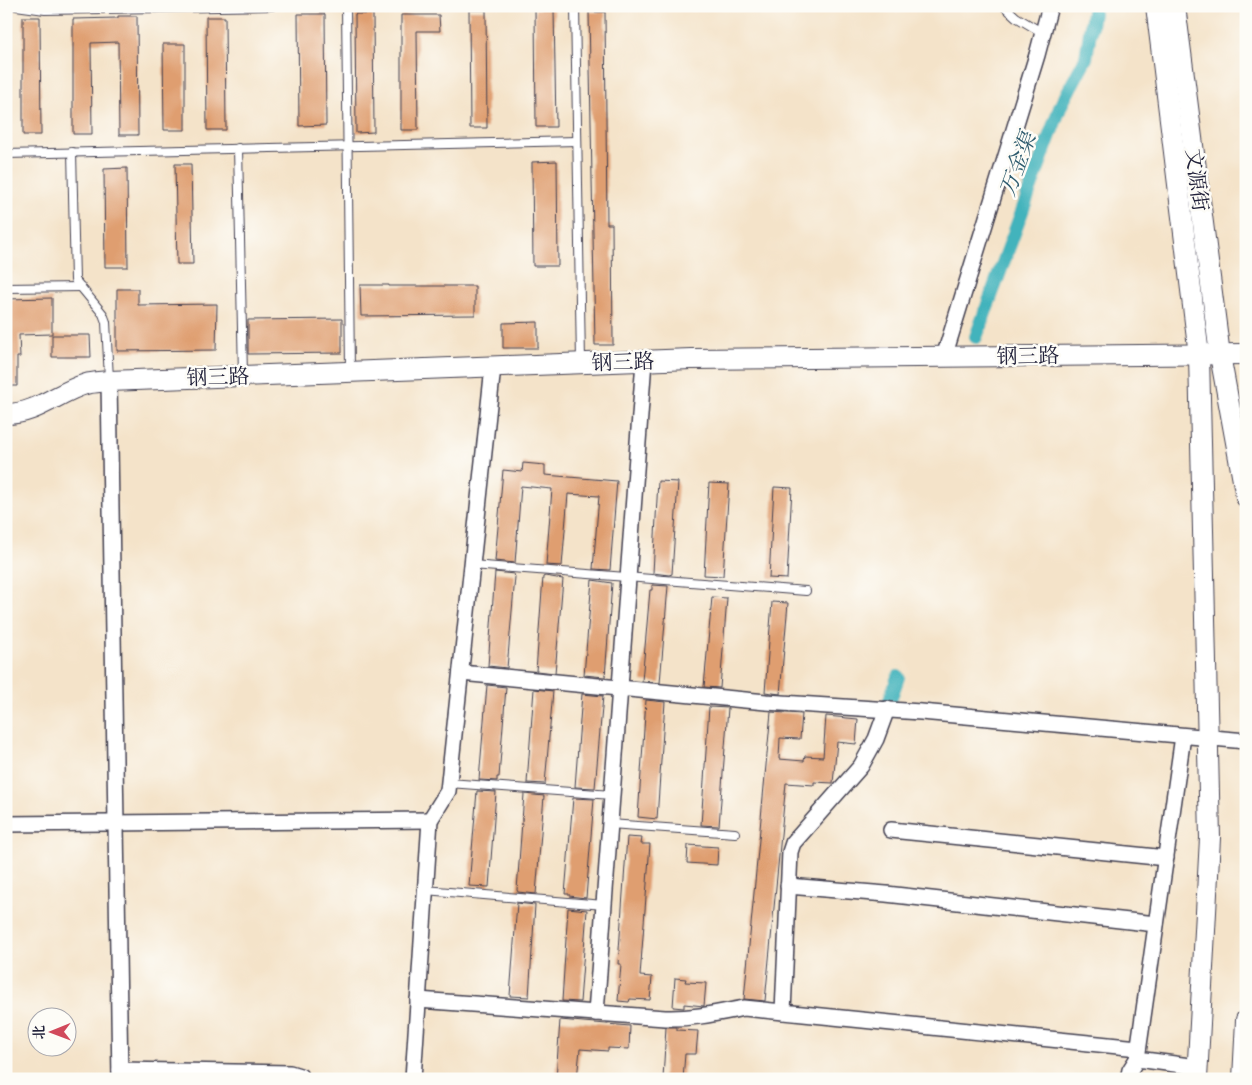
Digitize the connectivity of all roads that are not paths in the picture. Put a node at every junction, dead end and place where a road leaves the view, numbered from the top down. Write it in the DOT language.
graph roads {
  1 [pos="16,6"];
  2 [pos="272,6"];
  3 [pos="346,6"];
  4 [pos="575,6"];
  5 [pos="1004,6"];
  6 [pos="1050,6"];
  7 [pos="1156,6"];
  8 [pos="1175,6"];
  9 [pos="1043,33"];
  10 [pos="577,141"];
  11 [pos="348,146"];
  12 [pos="238,148"];
  13 [pos="72,152"];
  14 [pos="6,154"];
  15 [pos="81,287"];
  16 [pos="6,288"];
  17 [pos="1220,354"];
  18 [pos="1246,354"];
  19 [pos="1199,355"];
  20 [pos="944,357"];
  21 [pos="644,361"];
  22 [pos="582,364"];
  23 [pos="493,367"];
  24 [pos="350,372"];
  25 [pos="243,376"];
  26 [pos="109,382"];
  27 [pos="6,414"];
  28 [pos="1246,497"];
  29 [pos="472,565"];
  30 [pos="628,577"];
  31 [pos="806,591"];
  32 [pos="461,673"];
  33 [pos="620,688"];
  34 [pos="887,709"];
  35 [pos="1183,736"];
  36 [pos="1207,738"];
  37 [pos="1246,741"];
  38 [pos="449,782"];
  39 [pos="612,794"];
  40 [pos="430,820"];
  41 [pos="116,823"];
  42 [pos="6,824"];
  43 [pos="610,824"];
  44 [pos="891,830"];
  45 [pos="735,833"];
  46 [pos="1166,858"];
  47 [pos="788,886"];
  48 [pos="425,890"];
  49 [pos="604,905"];
  50 [pos="1156,924"];
  51 [pos="418,1000"];
  52 [pos="783,1012"];
  53 [pos="596,1013"];
  54 [pos="1246,1020"];
  55 [pos="1138,1054"];
  56 [pos="1197,1073"];
  57 [pos="120,1075"];
  58 [pos="1244,1075"];
  59 [pos="301,1079"];
  60 [pos="413,1079"];
  61 [pos="1128,1079"];
  1 -- 2 [label="lane"];
  3 -- 11 [label="lane"];
  4 -- 10 [label="lane"];
  5 -- 9 [label="lane"];
  6 -- 9 [label="street"];
  7 -- 19 [label="street, 文源街"];
  8 -- 17 [label="street, 文源街"];
  9 -- 20 [label="street"];
  10 -- 11 [label="lane"];
  10 -- 22 [label="lane"];
  11 -- 12 [label="lane"];
  11 -- 24 [label="lane"];
  12 -- 13 [label="lane"];
  12 -- 25 [label="lane"];
  13 -- 14 [label="lane"];
  13 -- 15 [label="lane"];
  15 -- 16 [label="lane"];
  15 -- 26 [label="lane"];
  17 -- 18 [label="street, 钢三路"];
  17 -- 19 [label="street, 钢三路"];
  17 -- 28 [label="street, 文源街"];
  19 -- 20 [label="street, 钢三路"];
  19 -- 36 [label="street, 文源街"];
  20 -- 21 [label="street, 钢三路"];
  21 -- 22 [label="street, 钢三路"];
  21 -- 30 [label="street"];
  22 -- 23 [label="street, 钢三路"];
  23 -- 24 [label="street, 钢三路"];
  23 -- 29 [label="street"];
  24 -- 25 [label="street, 钢三路"];
  25 -- 26 [label="street, 钢三路"];
  26 -- 27 [label="street, 钢三路"];
  26 -- 41 [label="street"];
  29 -- 30 [label="lane"];
  29 -- 32 [label="street"];
  30 -- 31 [label="lane"];
  30 -- 33 [label="street"];
  32 -- 33 [label="street"];
  32 -- 38 [label="street"];
  33 -- 34 [label="street"];
  33 -- 39 [label="street"];
  34 -- 35 [label="street"];
  34 -- 47 [label="street"];
  35 -- 36 [label="street"];
  35 -- 46 [label="street"];
  36 -- 37 [label="street"];
  36 -- 56 [label="street, 文源街"];
  38 -- 39 [label="lane"];
  38 -- 40 [label="street"];
  39 -- 43 [label="street"];
  40 -- 41 [label="street"];
  40 -- 48 [label="street"];
  41 -- 42 [label="street"];
  41 -- 57 [label="street"];
  43 -- 45 [label="lane"];
  43 -- 49 [label="street"];
  44 -- 46 [label="street"];
  46 -- 50 [label="street"];
  47 -- 50 [label="street"];
  47 -- 52 [label="street"];
  48 -- 49 [label="lane"];
  48 -- 51 [label="street"];
  49 -- 53 [label="street"];
  50 -- 55 [label="street"];
  51 -- 53 [label="street"];
  51 -- 60 [label="street"];
  52 -- 53 [label="street"];
  52 -- 55 [label="street"];
  54 -- 58 [label="street"];
  55 -- 56 [label="street"];
  55 -- 61 [label="street"];
  57 -- 59 [label="street"];
}
